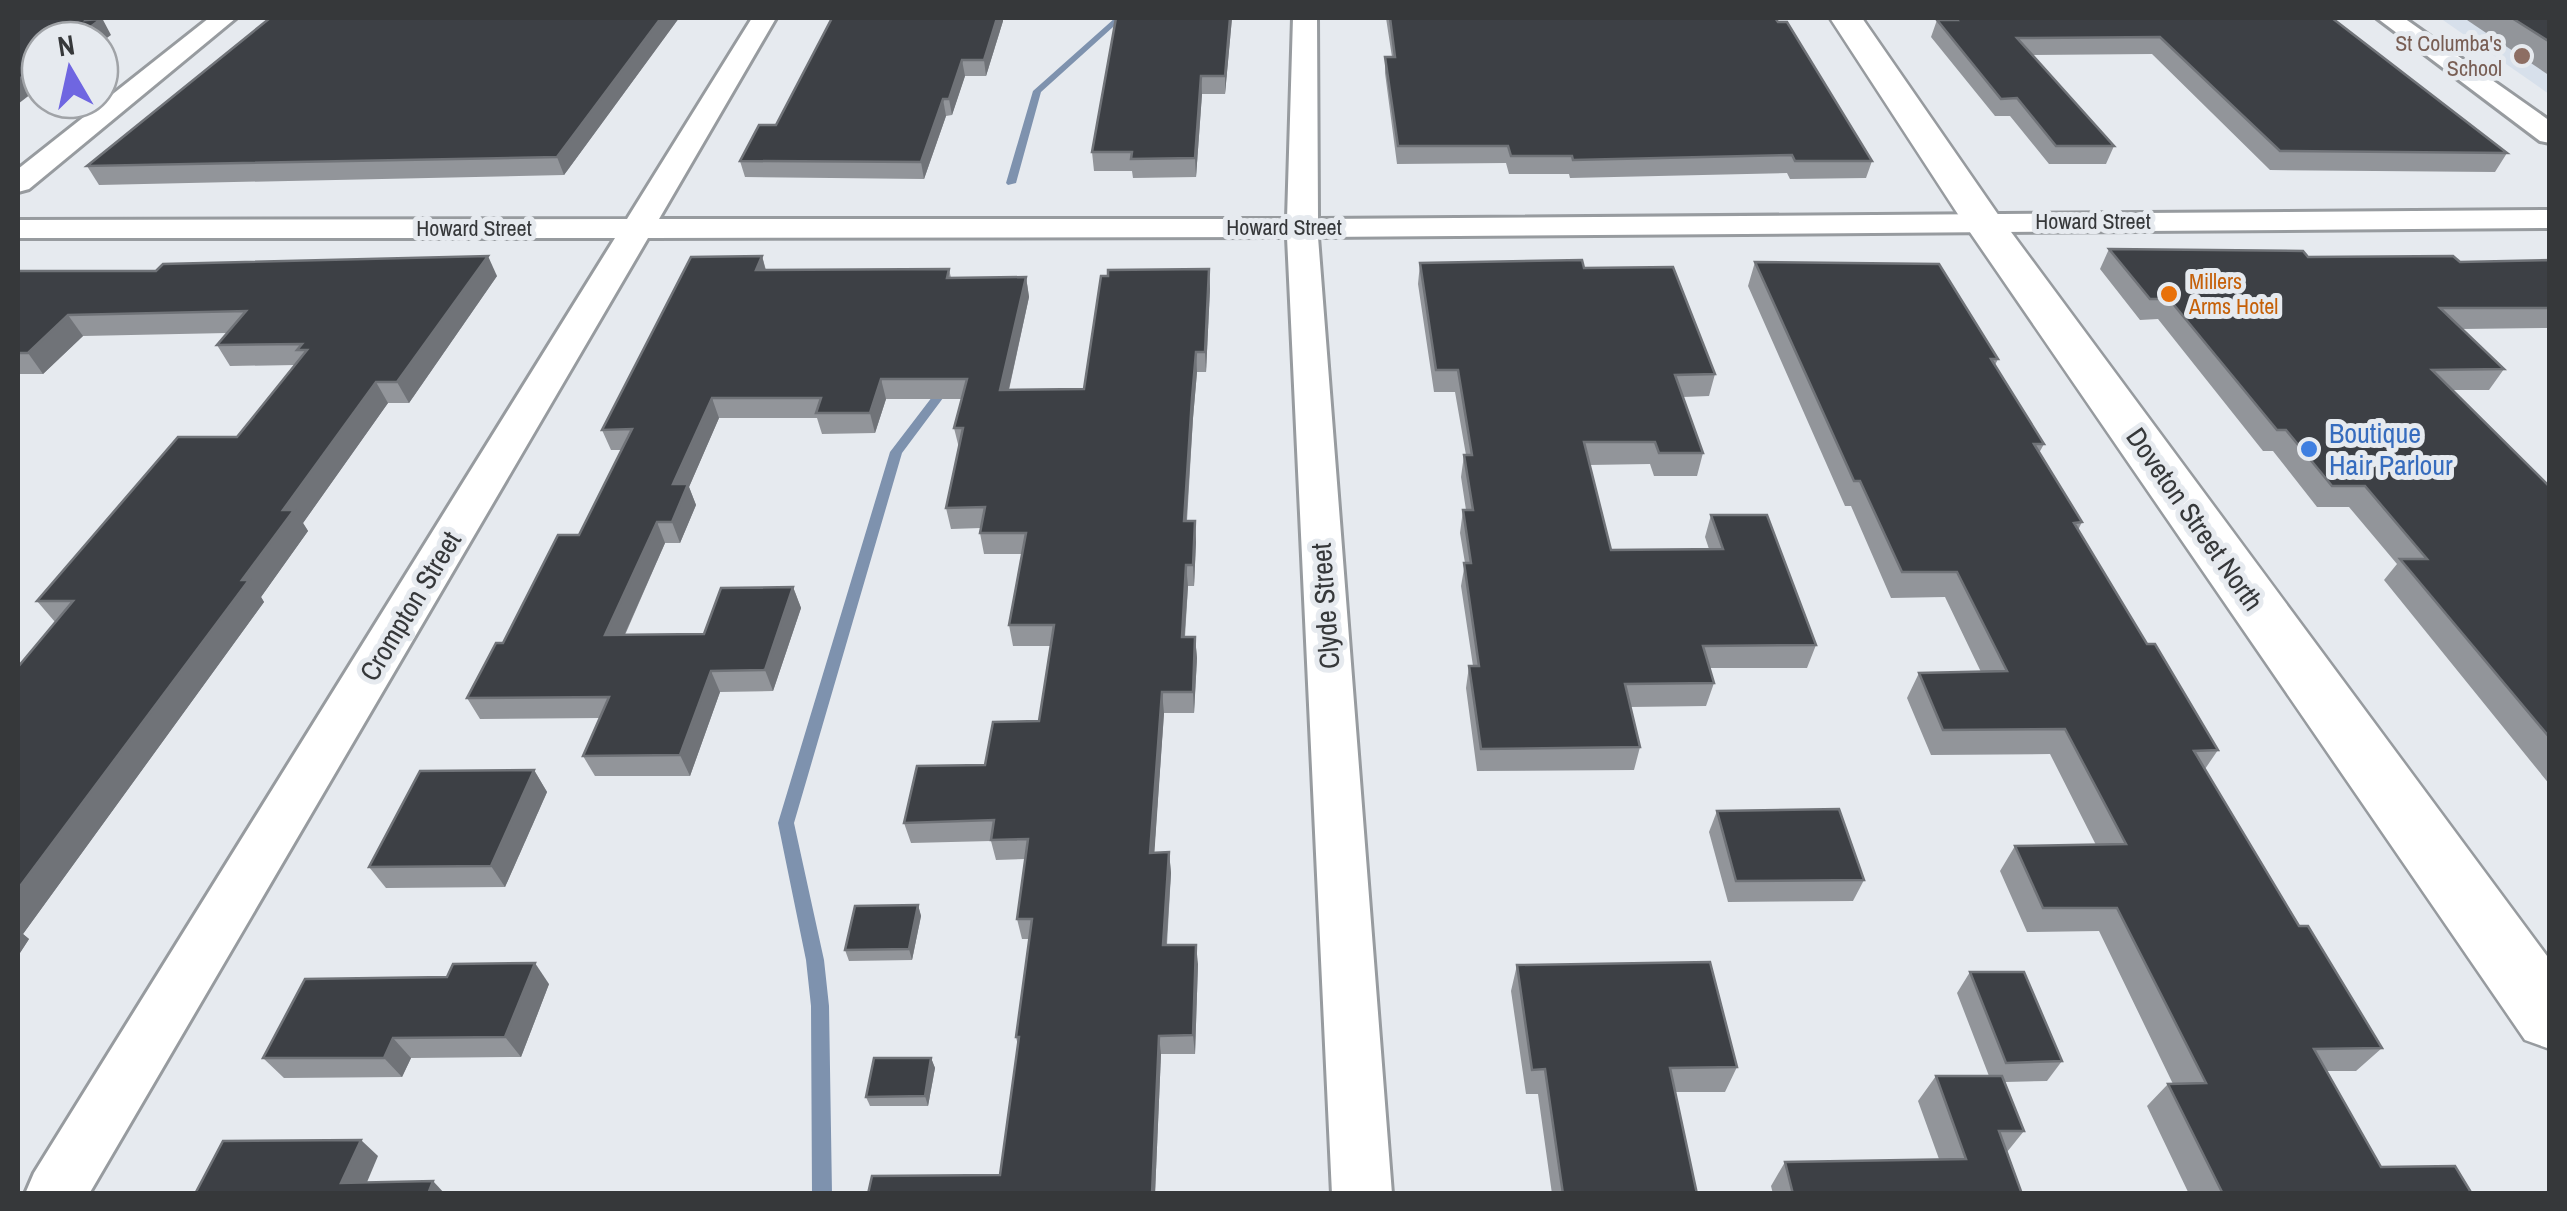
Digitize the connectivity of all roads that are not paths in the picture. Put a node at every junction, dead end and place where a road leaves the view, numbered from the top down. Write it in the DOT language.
graph roads {
  1 [pos="224,18"];
  2 [pos="764,18"];
  3 [pos="1305,18"];
  4 [pos="1846,18"];
  5 [pos="2389,18"];
  6 [pos="2550,135"];
  7 [pos="18,183"];
  8 [pos="2550,218"];
  9 [pos="1983,222"];
  10 [pos="639,228"];
  11 [pos="1302,228"];
  12 [pos="18,230"];
  13 [pos="2550,1017"];
  14 [pos="55,1194"];
  15 [pos="1362,1194"];
  1 -- 7 [label="street"];
  2 -- 10 [label="street, Crompton Street"];
  3 -- 11 [label="street, Clyde Street"];
  4 -- 9 [label="main road, Doveton Street North"];
  5 -- 6 [label="street"];
  8 -- 9 [label="street, Howard Street"];
  9 -- 11 [label="street, Howard Street"];
  9 -- 13 [label="main road, Doveton Street North"];
  10 -- 11 [label="street, Howard Street"];
  10 -- 12 [label="street, Howard Street"];
  10 -- 14 [label="street, Crompton Street"];
  11 -- 15 [label="street, Clyde Street"];
}
